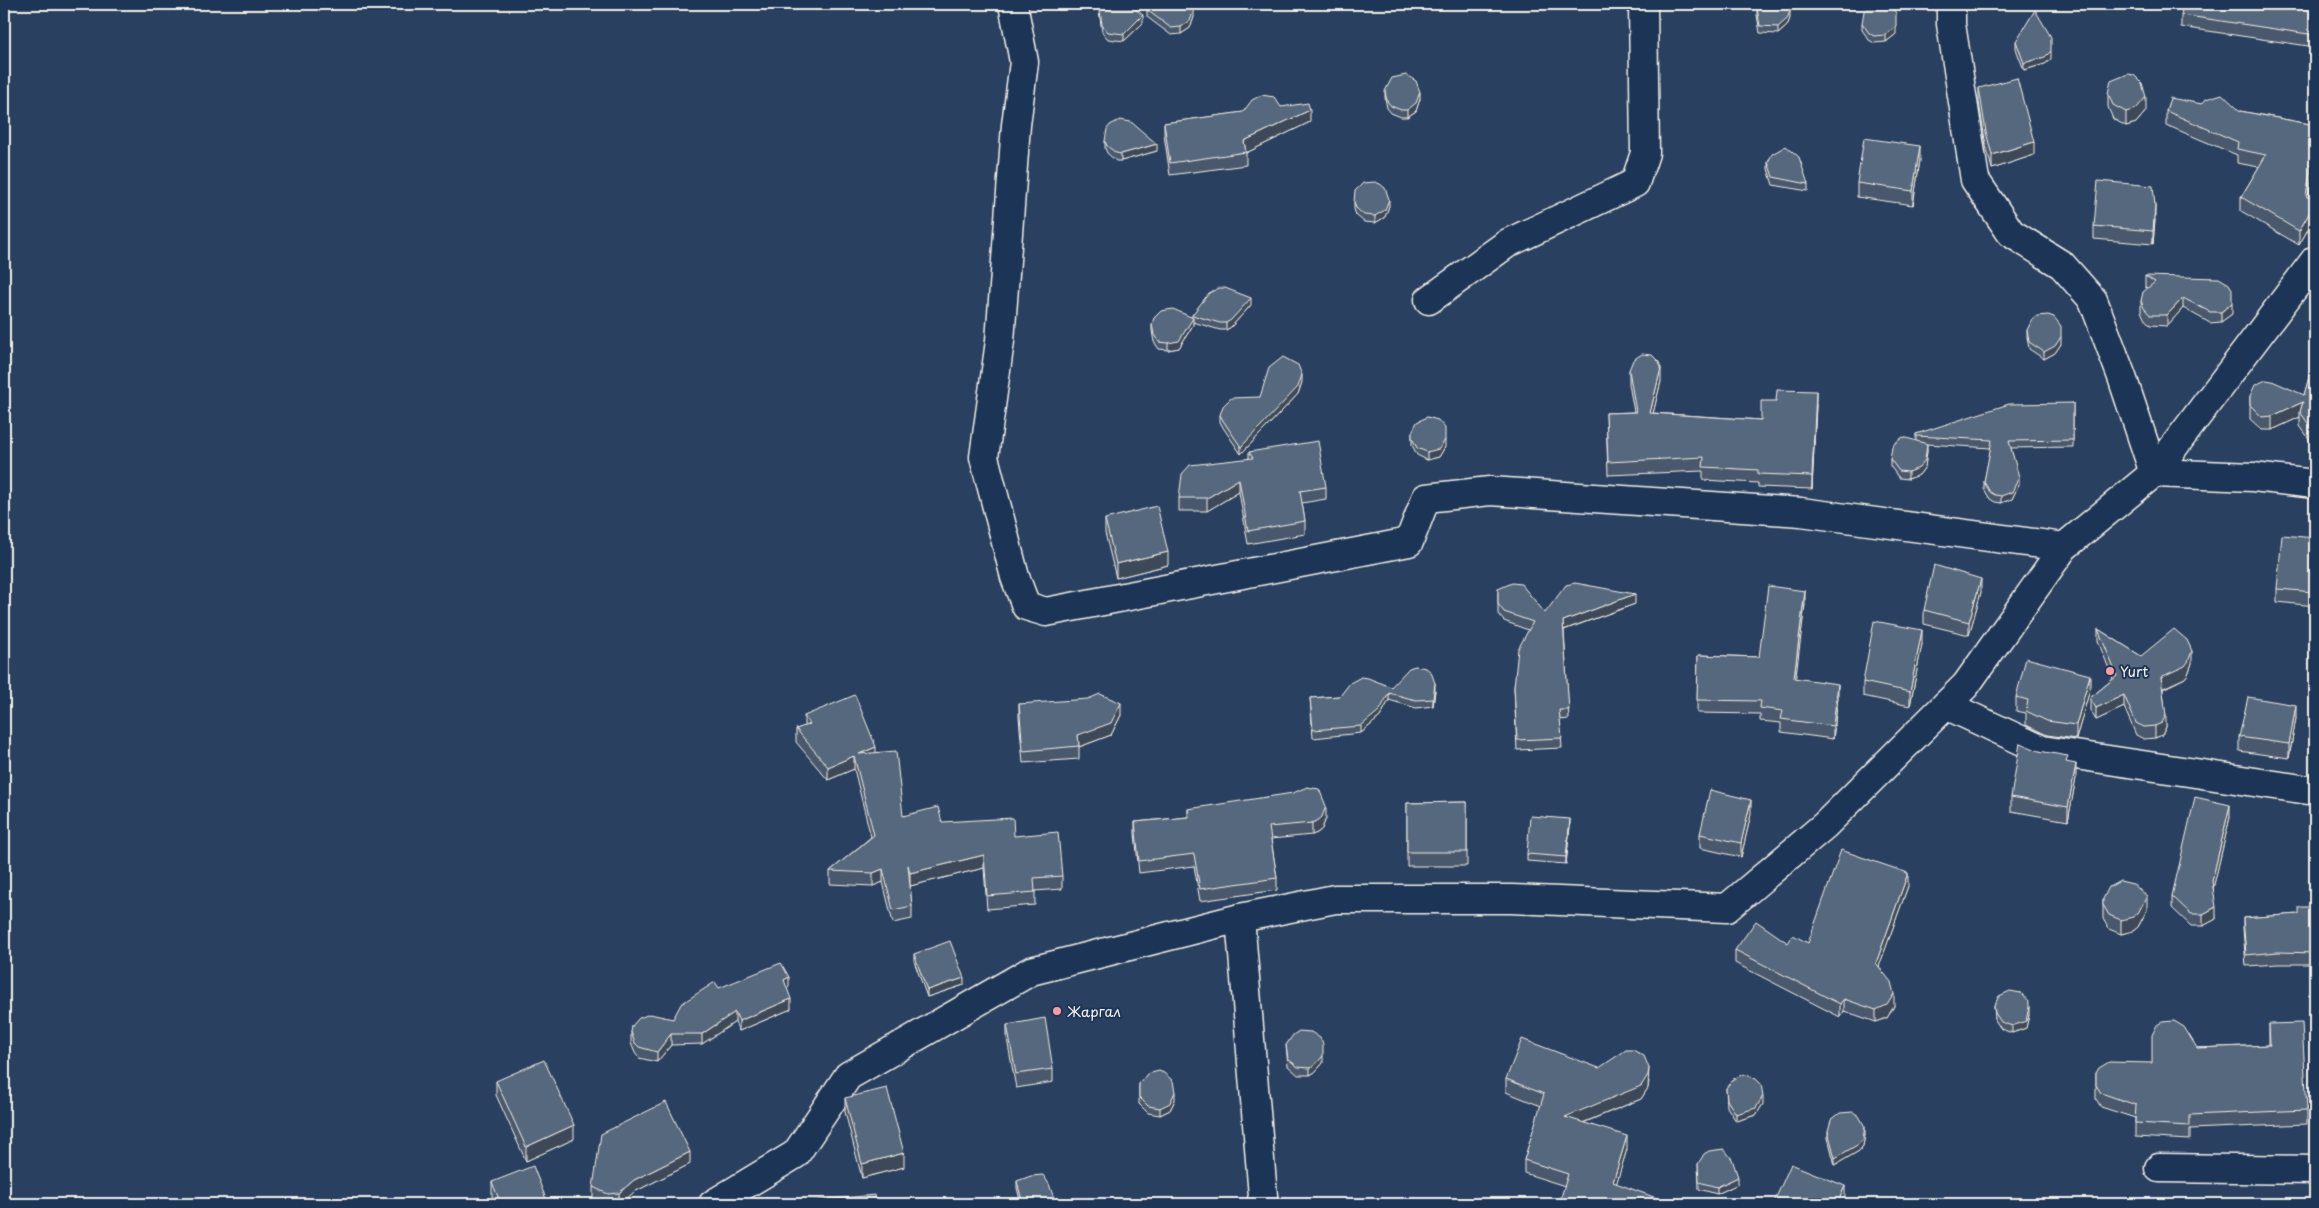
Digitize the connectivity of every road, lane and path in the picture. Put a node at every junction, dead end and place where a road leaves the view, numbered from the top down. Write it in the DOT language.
graph roads {
  1 [pos="1013,4"];
  2 [pos="1643,4"];
  3 [pos="1951,4"];
  4 [pos="2315,260"];
  5 [pos="1429,300"];
  6 [pos="2154,473"];
  7 [pos="2315,484"];
  8 [pos="2064,547"];
  9 [pos="1946,705"];
  10 [pos="2315,790"];
  11 [pos="1240,918"];
  12 [pos="2159,1168"];
  13 [pos="2315,1170"];
  14 [pos="713,1204"];
  15 [pos="1262,1204"];
  1 -- 8 [label="street"];
  2 -- 5 [label="street"];
  3 -- 6 [label="street"];
  4 -- 6 [label="street"];
  6 -- 7 [label="street"];
  6 -- 8 [label="street"];
  8 -- 9 [label="street"];
  9 -- 10 [label="street"];
  9 -- 11 [label="street"];
  11 -- 14 [label="street"];
  11 -- 15 [label="street"];
  12 -- 13 [label="street"];
}
